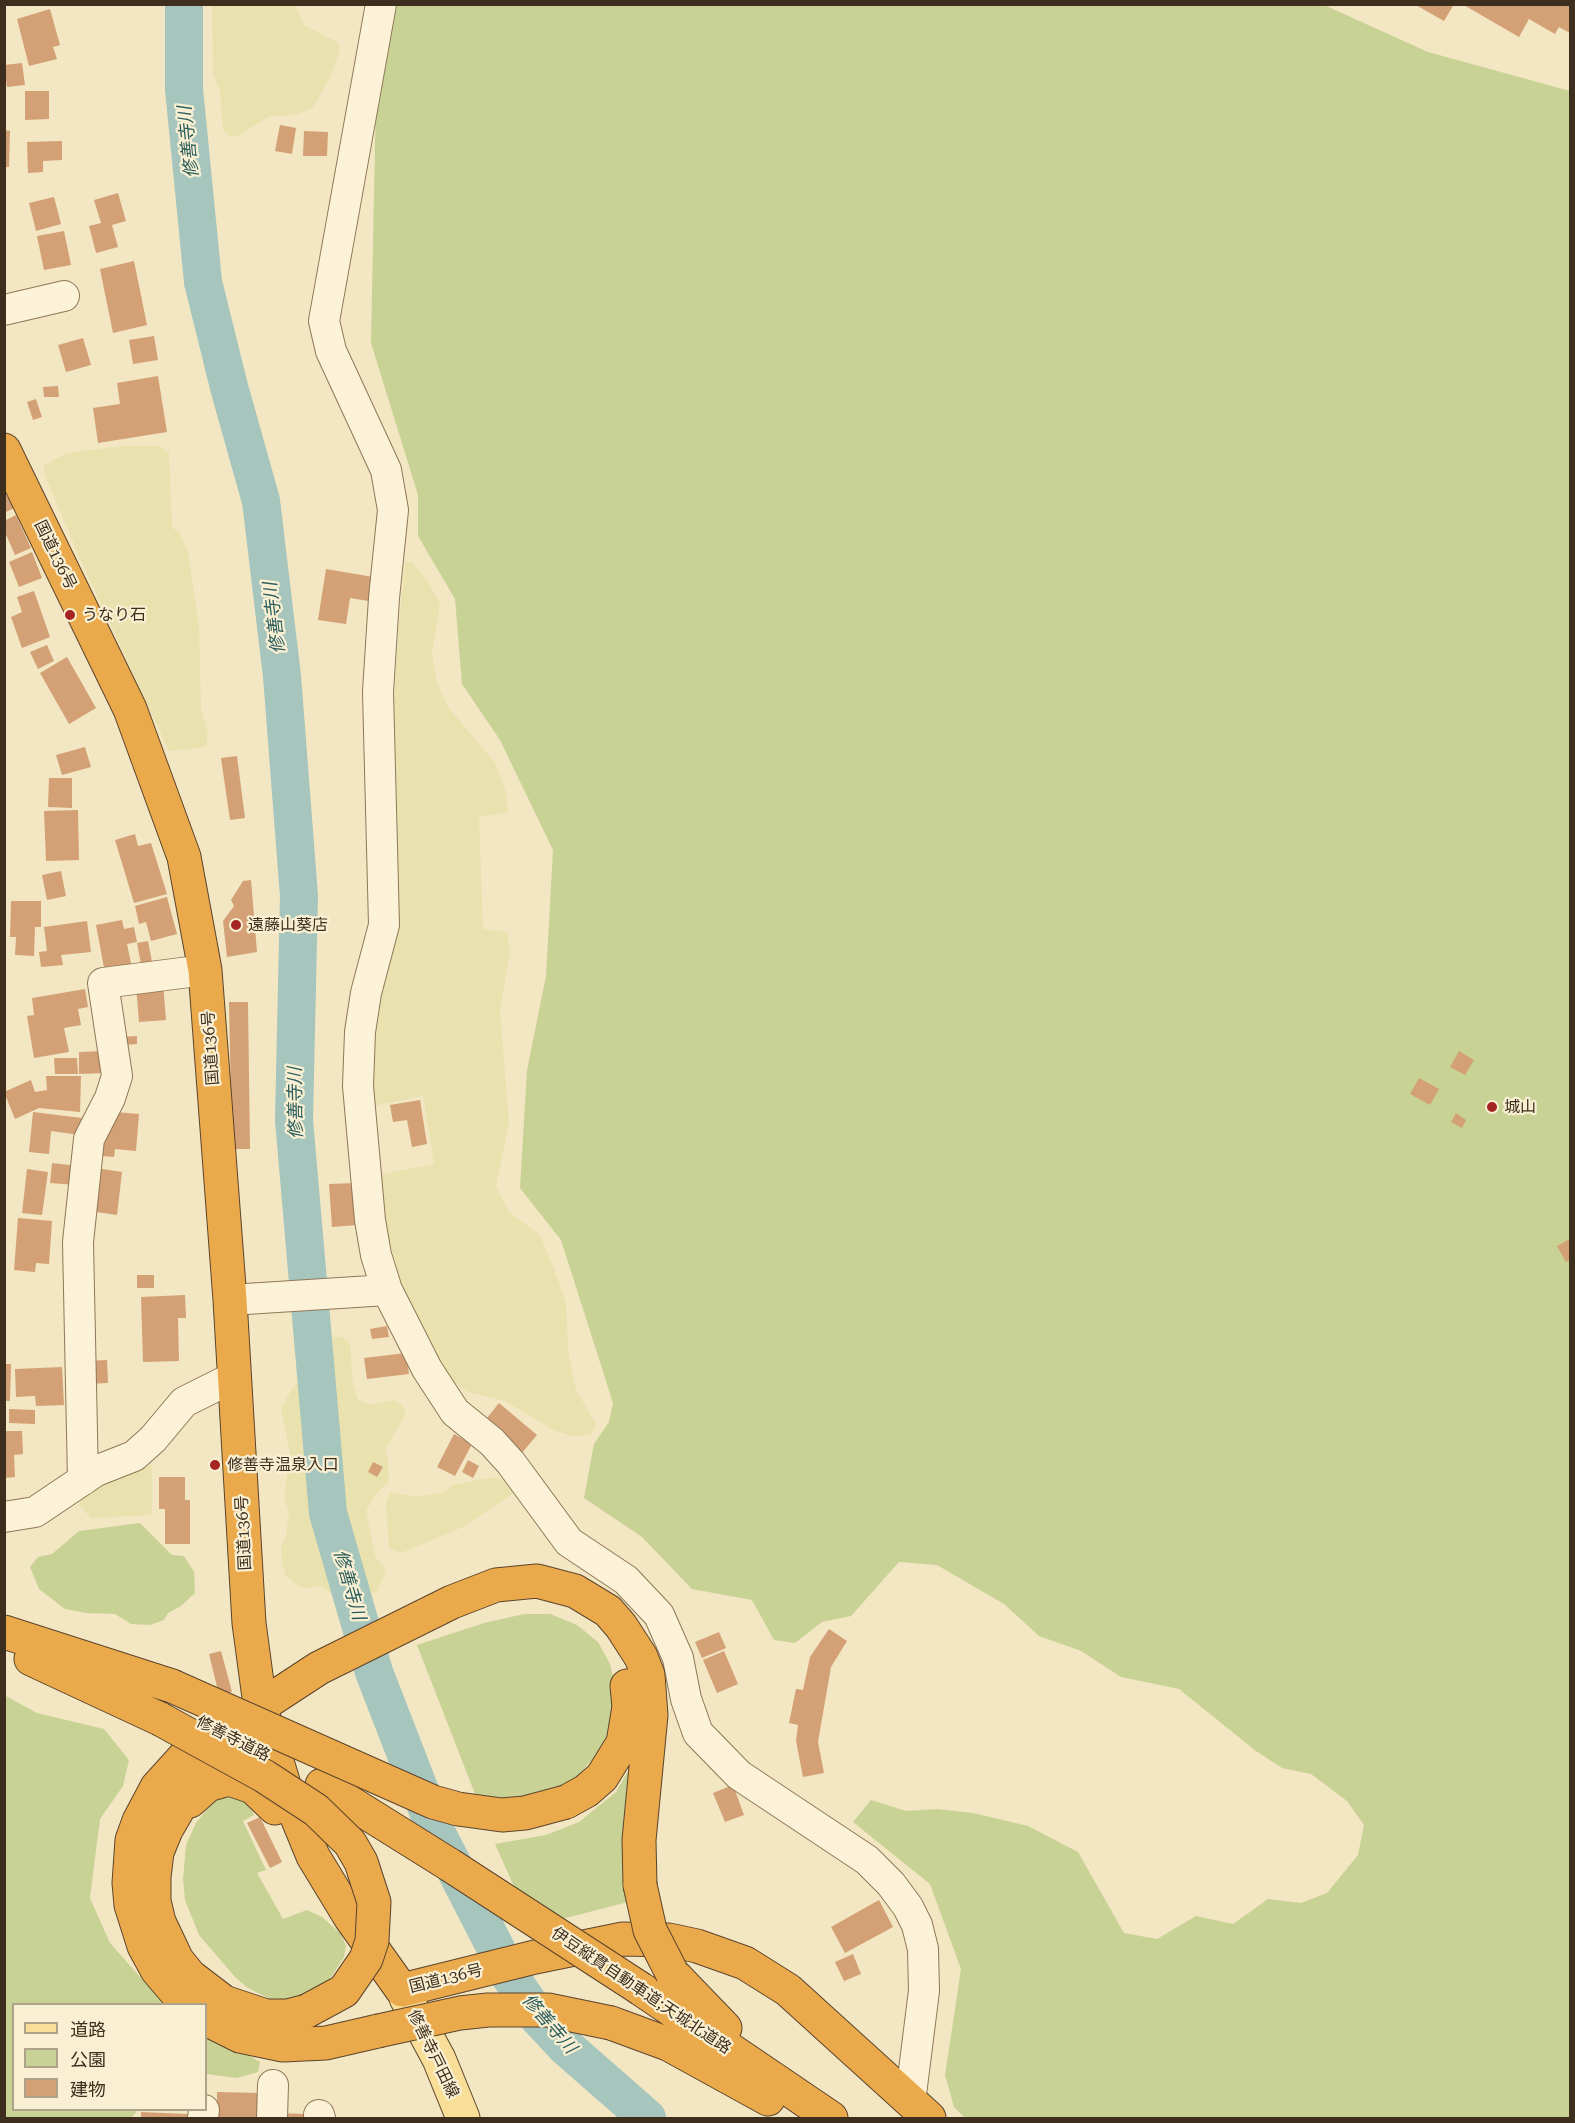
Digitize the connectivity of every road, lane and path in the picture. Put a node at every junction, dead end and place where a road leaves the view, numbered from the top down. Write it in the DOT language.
graph roads {
  1 [pos="381,4"];
  2 [pos="64,296"];
  3 [pos="4,310"];
  4 [pos="4,450"];
  5 [pos="205,970"];
  6 [pos="387,1290"];
  7 [pos="240,1299"];
  8 [pos="234,1377"];
  9 [pos="83,1480"];
  10 [pos="4,1517"];
  11 [pos="4,1632"];
  12 [pos="402,1633"];
  13 [pos="4,1638"];
  14 [pos="4,1648"];
  15 [pos="166,1703"];
  16 [pos="260,1705"];
  17 [pos="166,1830"];
  18 [pos="314,1856"];
  19 [pos="450,1865"];
  20 [pos="402,1990"];
  21 [pos="185,2003"];
  22 [pos="207,2020"];
  23 [pos="273,2085"];
  24 [pos="919,2110"];
  25 [pos="272,2118"];
  26 [pos="463,2118"];
  27 [pos="804,2118"];
  28 [pos="831,2118"];
  29 [pos="845,2118"];
  1 -- 6 [label="street"];
  2 -- 3 [label="street"];
  4 -- 5 [label="highway, 国道136号"];
  5 -- 7 [label="highway, 国道136号"];
  5 -- 9 [label="street"];
  6 -- 7 [label="street"];
  6 -- 24 [label="street"];
  7 -- 8 [label="highway, 国道136号"];
  8 -- 9 [label="street"];
  8 -- 16 [label="highway, 国道136号"];
  9 -- 10 [label="street"];
  11 -- 15 [label="highway"];
  12 -- 15 [label="highway, bridge"];
  12 -- 16 [label="highway"];
  12 -- 29 [label="highway, bridge"];
  13 -- 15 [label="highway, 修善寺道路"];
  14 -- 15 [label="highway"];
  15 -- 17 [label="highway, bridge"];
  15 -- 19 [label="highway, 修善寺道路"];
  16 -- 17 [label="highway"];
  16 -- 18 [label="highway, 国道136号"];
  16 -- 21 [label="highway"];
  17 -- 18 [label="highway"];
  18 -- 20 [label="highway, 国道136号"];
  19 -- 28 [label="highway, 伊豆縦貫自動車道;天城北道路, bridge"];
  20 -- 24 [label="highway, 国道136号"];
  20 -- 26 [label="main road, 修善寺戸田線"];
  22 -- 27 [label="highway, bridge"];
  23 -- 25 [label="street"];
}
